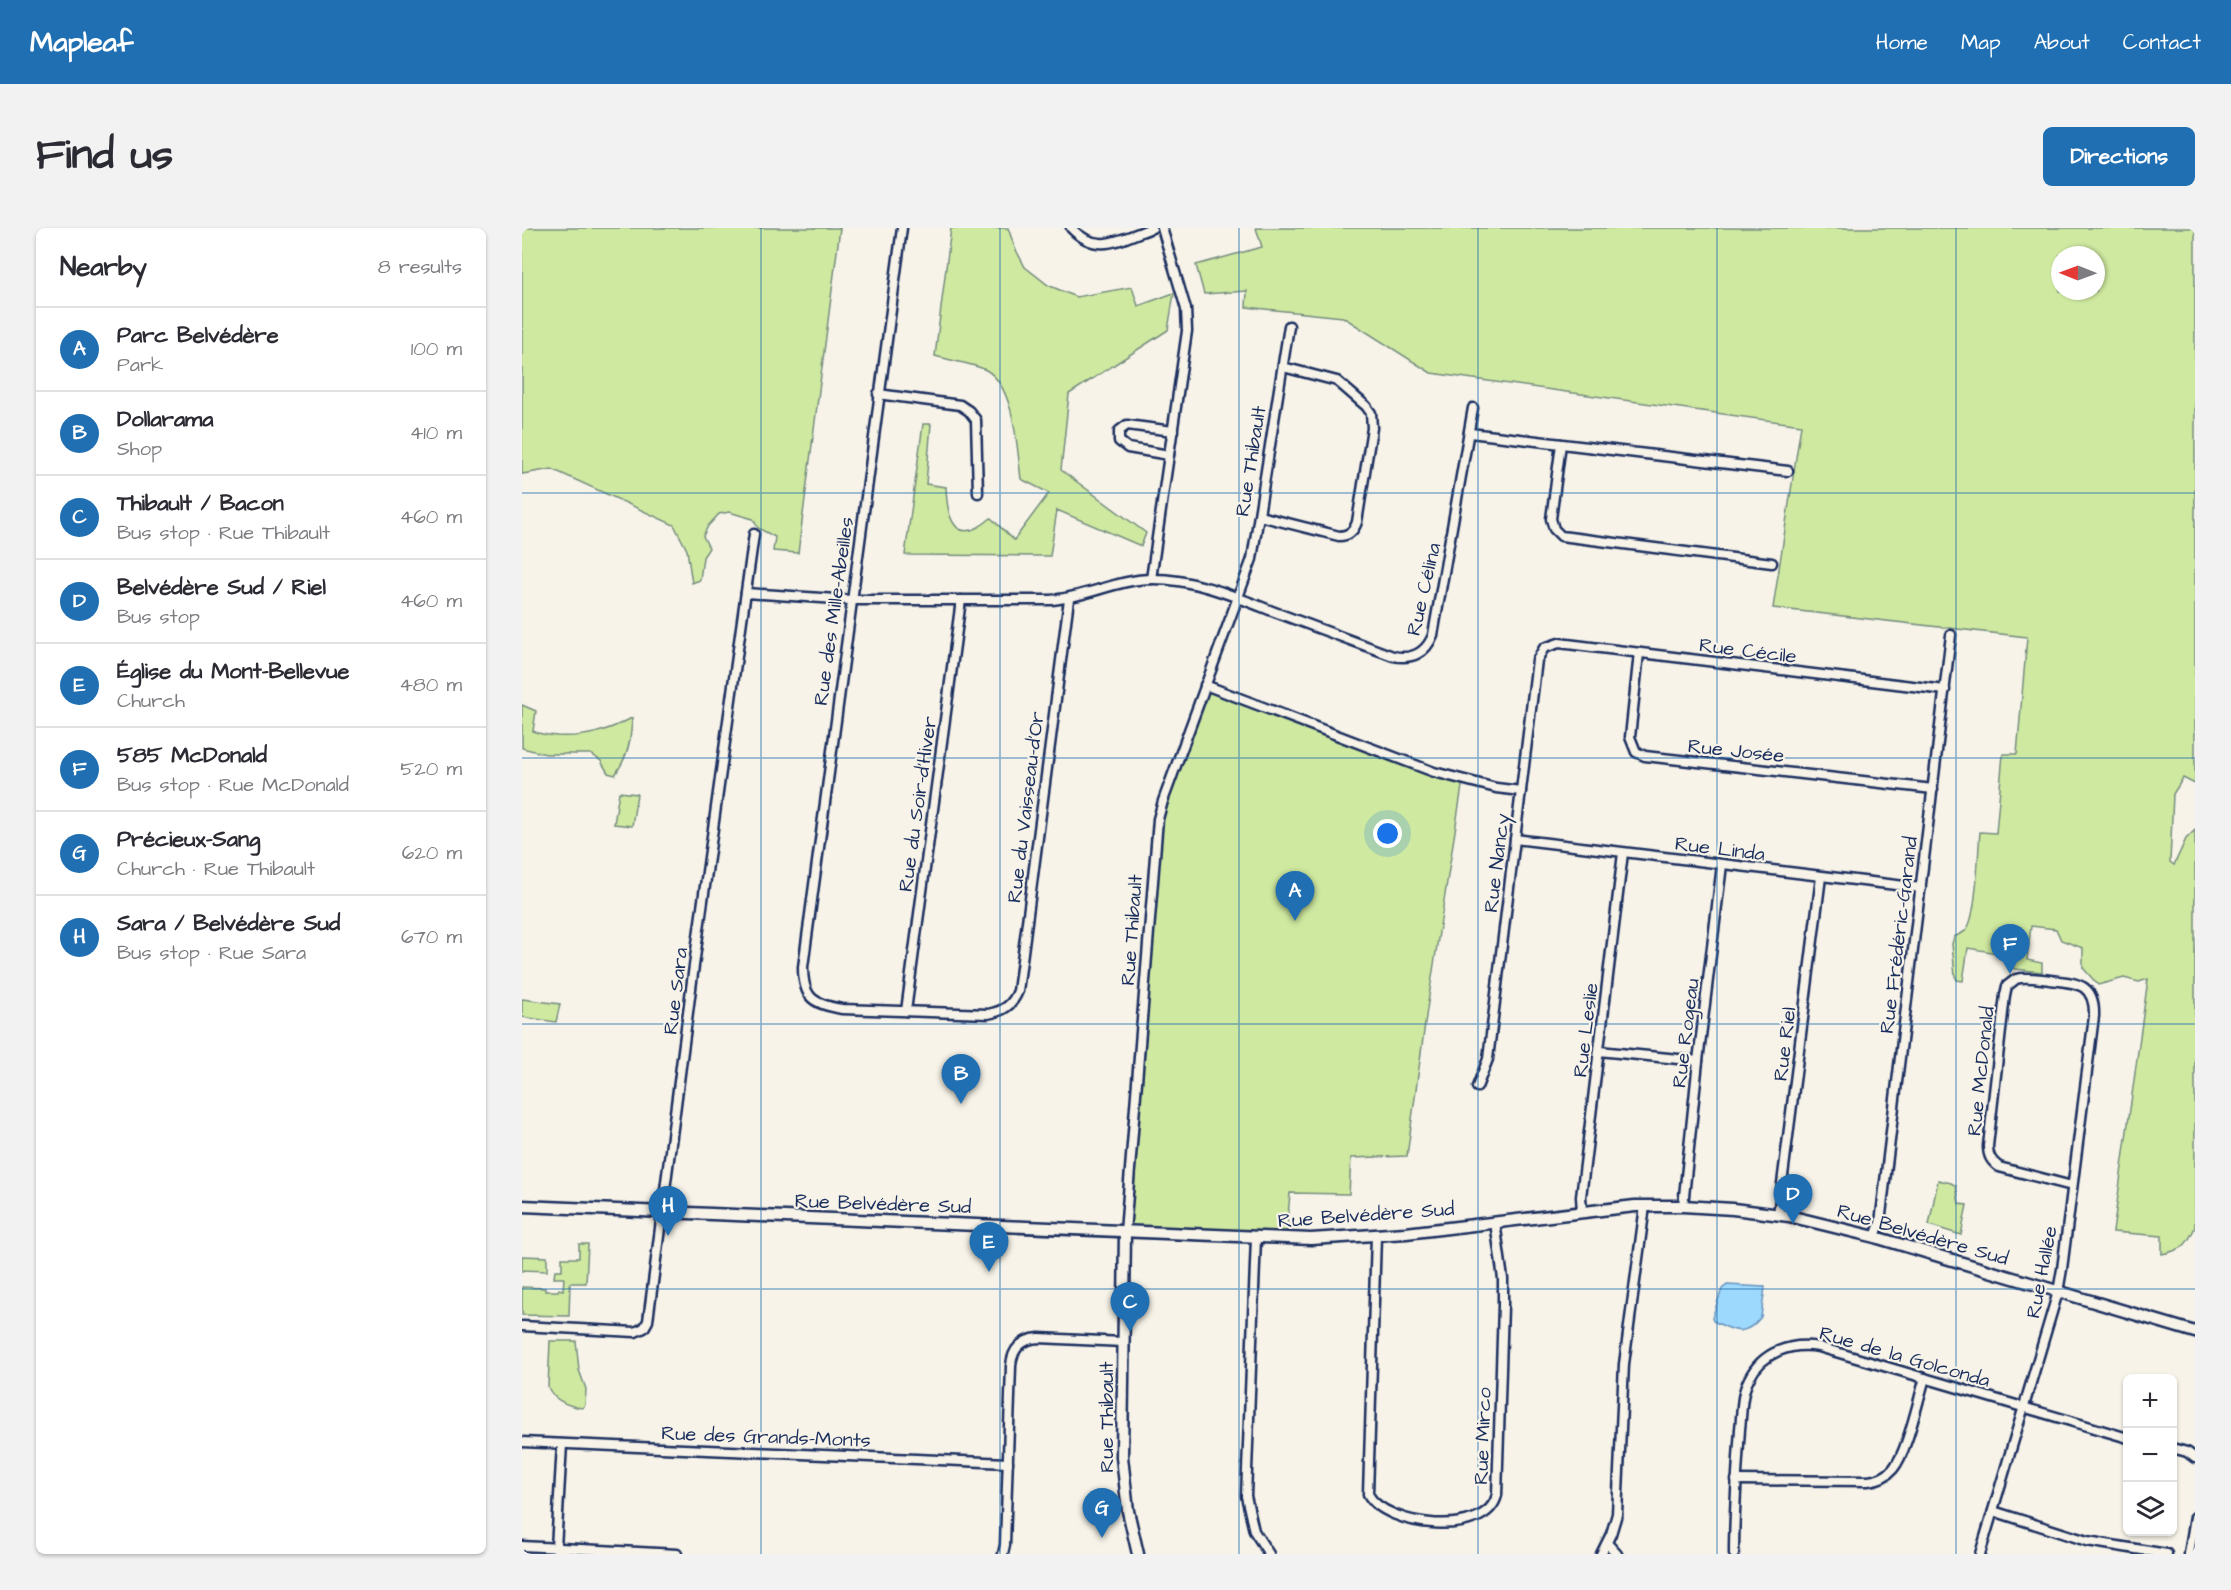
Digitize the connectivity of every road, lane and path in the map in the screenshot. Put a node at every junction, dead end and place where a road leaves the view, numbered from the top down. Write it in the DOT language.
graph roads {
  1 [pos="902,228"];
  2 [pos="1071,228"];
  3 [pos="1152,228"];
  4 [pos="1162,228"];
  5 [pos="1289,326"];
  6 [pos="1283,367"];
  7 [pos="878,394"];
  8 [pos="1473,408"];
  9 [pos="1173,431"];
  10 [pos="1470,433"];
  11 [pos="1561,444"];
  12 [pos="1169,455"];
  13 [pos="1788,471"];
  14 [pos="978,493"];
  15 [pos="1260,516"];
  16 [pos="754,534"];
  17 [pos="1772,563"];
  18 [pos="1150,579"];
  19 [pos="746,593"];
  20 [pos="1237,598"];
  21 [pos="1069,599"];
  22 [pos="851,600"];
  23 [pos="961,600"];
  24 [pos="1951,636"];
  25 [pos="1548,646"];
  26 [pos="1639,653"];
  27 [pos="1205,685"];
  28 [pos="1945,690"];
  29 [pos="1933,789"];
  30 [pos="1521,791"];
  31 [pos="1515,839"];
  32 [pos="1623,853"];
  33 [pos="1722,865"];
  34 [pos="1821,877"];
  35 [pos="1920,888"];
  36 [pos="2088,990"];
  37 [pos="906,1011"];
  38 [pos="1599,1051"];
  39 [pos="1698,1061"];
  40 [pos="1477,1087"];
  41 [pos="2072,1186"];
  42 [pos="522,1206"];
  43 [pos="1645,1206"];
  44 [pos="1683,1206"];
  45 [pos="1582,1211"];
  46 [pos="662,1212"];
  47 [pos="1778,1215"];
  48 [pos="1496,1221"];
  49 [pos="1125,1232"];
  50 [pos="1376,1236"];
  51 [pos="1256,1238"];
  52 [pos="1875,1238"];
  53 [pos="2058,1292"];
  54 [pos="522,1326"];
  55 [pos="2195,1332"];
  56 [pos="1123,1342"];
  57 [pos="1925,1378"];
  58 [pos="2024,1407"];
  59 [pos="2123,1436"];
  60 [pos="522,1442"];
  61 [pos="562,1444"];
  62 [pos="2177,1449"];
  63 [pos="2195,1458"];
  64 [pos="1008,1463"];
  65 [pos="1736,1480"];
  66 [pos="1993,1511"];
  67 [pos="2195,1517"];
  68 [pos="1607,1543"];
  69 [pos="522,1546"];
  70 [pos="556,1548"];
  71 [pos="656,1553"];
  72 [pos="677,1554"];
  73 [pos="1003,1554"];
  74 [pos="1138,1554"];
  75 [pos="1269,1554"];
  76 [pos="1601,1554"];
  77 [pos="1617,1554"];
  78 [pos="1734,1554"];
  79 [pos="1980,1554"];
  80 [pos="2167,1554"];
  81 [pos="2189,1554"];
  1 -- 7 [label="street, Rue des Mille-Abeilles"];
  2 -- 3 [label="street"];
  4 -- 9 [label="street"];
  5 -- 6 [label="street, Rue Thibault"];
  6 -- 15 [label="street, Rue Thibault"];
  6 -- 15 [label="street"];
  7 -- 14 [label="street"];
  7 -- 22 [label="street, Rue des Mille-Abeilles"];
  8 -- 10 [label="street, Rue Célina"];
  9 -- 12 [label="street"];
  9 -- 12 [label="street"];
  10 -- 11 [label="street"];
  10 -- 20 [label="street, Rue Célina"];
  11 -- 13 [label="street"];
  11 -- 17 [label="street"];
  12 -- 18 [label="street"];
  15 -- 20 [label="street, Rue Thibault"];
  16 -- 19 [label="street, Rue Sara"];
  18 -- 20 [label="street"];
  18 -- 21 [label="street"];
  19 -- 22 [label="street"];
  19 -- 46 [label="street, Rue Sara"];
  20 -- 27 [label="street, Rue Thibault"];
  21 -- 23 [label="street"];
  21 -- 37 [label="street, Rue du Vaisseau-d'Or"];
  22 -- 23 [label="street"];
  22 -- 37 [label="street, Rue des Mille-Abeilles"];
  23 -- 37 [label="street, Rue du Soir-d'Hiver"];
  24 -- 28 [label="street, Rue Frédéric-Garand"];
  25 -- 26 [label="street, Rue Cécile"];
  25 -- 30 [label="street, Rue Nancy"];
  26 -- 28 [label="street, Rue Cécile"];
  26 -- 29 [label="street, Rue Josée"];
  27 -- 30 [label="street"];
  27 -- 49 [label="street, Rue Thibault"];
  28 -- 29 [label="street, Rue Frédéric-Garand"];
  29 -- 35 [label="street, Rue Frédéric-Garand"];
  30 -- 31 [label="street, Rue Nancy"];
  31 -- 32 [label="street, Rue Linda"];
  31 -- 40 [label="street, Rue Nancy"];
  32 -- 33 [label="street, Rue Linda"];
  32 -- 38 [label="street, Rue Leslie"];
  33 -- 34 [label="street, Rue Linda"];
  33 -- 39 [label="street, Rue Rogeau"];
  34 -- 35 [label="street, Rue Linda"];
  34 -- 47 [label="street, Rue Riel"];
  35 -- 52 [label="street, Rue Frédéric-Garand"];
  36 -- 41 [label="street, Rue Hallée"];
  36 -- 41 [label="street, Rue McDonald"];
  38 -- 39 [label="street"];
  38 -- 45 [label="street, Rue Leslie"];
  39 -- 44 [label="street, Rue Rogeau"];
  41 -- 53 [label="street, Rue Hallée"];
  42 -- 46 [label="street, Rue Belvédère Sud"];
  43 -- 44 [label="street, Rue Belvédère Sud"];
  43 -- 45 [label="street, Rue Belvédère Sud"];
  43 -- 68 [label="street"];
  44 -- 47 [label="street, Rue Belvédère Sud"];
  45 -- 48 [label="street, Rue Belvédère Sud"];
  46 -- 49 [label="street, Rue Belvédère Sud"];
  46 -- 54 [label="street, Rue Sara"];
  47 -- 52 [label="street, Rue Belvédère Sud"];
  48 -- 50 [label="street, Rue Belvédère Sud"];
  48 -- 50 [label="street, Rue Mirco"];
  49 -- 51 [label="street, Rue Belvédère Sud"];
  49 -- 56 [label="street, Rue Thibault"];
  50 -- 51 [label="street, Rue Belvédère Sud"];
  51 -- 75 [label="street"];
  52 -- 53 [label="street, Rue Belvédère Sud"];
  53 -- 55 [label="street, Rue Belvédère Sud"];
  53 -- 58 [label="street, Rue Hallée"];
  56 -- 64 [label="street"];
  56 -- 74 [label="street, Rue Thibault"];
  57 -- 58 [label="street, Rue de la Golconda"];
  57 -- 65 [label="street"];
  57 -- 65 [label="street, Rue de la Golconda"];
  58 -- 59 [label="street, Rue de la Golconda"];
  58 -- 66 [label="street, Rue Hallée"];
  60 -- 61 [label="street, Rue des Grands-Monts"];
  61 -- 64 [label="street, Rue des Grands-Monts"];
  61 -- 70 [label="street"];
  62 -- 63 [label="street"];
  64 -- 73 [label="street"];
  65 -- 78 [label="street, Rue de la Golconda"];
  66 -- 79 [label="street, Rue Hallée"];
  66 -- 80 [label="street"];
  67 -- 81 [label="street"];
  68 -- 76 [label="street"];
  68 -- 77 [label="street"];
  69 -- 70 [label="street"];
  70 -- 71 [label="street"];
  71 -- 72 [label="street"];
}
